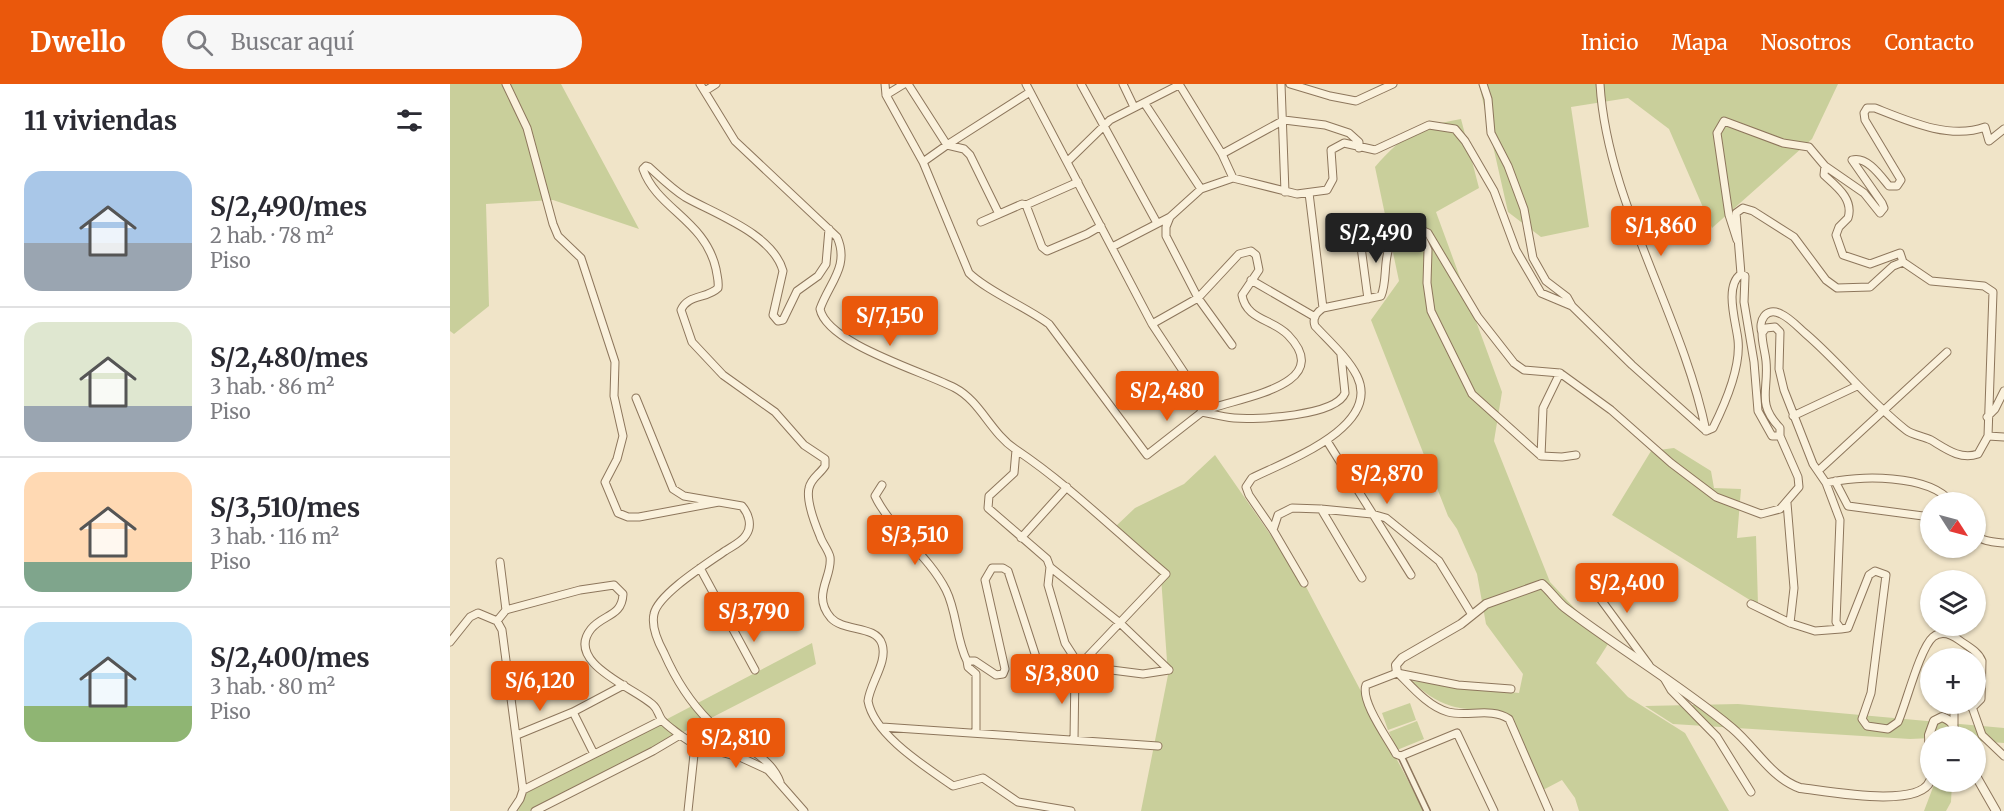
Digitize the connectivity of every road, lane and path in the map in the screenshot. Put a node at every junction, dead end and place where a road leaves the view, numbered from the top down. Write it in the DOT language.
graph roads {
  1 [pos="506,84"];
  2 [pos="716,84"];
  3 [pos="885,84"];
  4 [pos="906,84"];
  5 [pos="1026,84"];
  6 [pos="1081,84"];
  7 [pos="1123,84"];
  8 [pos="1179,84"];
  9 [pos="1281,84"];
  10 [pos="1290,84"];
  11 [pos="1390,84"];
  12 [pos="1483,84"];
  13 [pos="1600,84"];
  14 [pos="702,87"];
  15 [pos="1030,92"];
  16 [pos="886,94"];
  17 [pos="1145,104"];
  18 [pos="1134,107"];
  19 [pos="1284,120"];
  20 [pos="1103,126"];
  21 [pos="2004,129"];
  22 [pos="946,145"];
  23 [pos="1359,148"];
  24 [pos="1222,154"];
  25 [pos="1068,161"];
  26 [pos="923,162"];
  27 [pos="1825,166"];
  28 [pos="1233,178"];
  29 [pos="1078,182"];
  30 [pos="1202,189"];
  31 [pos="1285,192"];
  32 [pos="1310,193"];
  33 [pos="1026,205"];
  34 [pos="999,214"];
  35 [pos="1170,218"];
  36 [pos="981,222"];
  37 [pos="1156,223"];
  38 [pos="1101,226"];
  39 [pos="829,229"];
  40 [pos="1418,229"];
  41 [pos="1359,232"];
  42 [pos="1737,240"];
  43 [pos="1112,247"];
  44 [pos="1903,262"];
  45 [pos="1741,274"];
  46 [pos="1251,280"];
  47 [pos="1198,298"];
  48 [pos="1368,299"];
  49 [pos="1572,306"];
  50 [pos="1323,308"];
  51 [pos="1314,316"];
  52 [pos="1152,324"];
  53 [pos="1762,333"];
  54 [pos="1232,345"];
  55 [pos="1947,352"];
  56 [pos="1341,356"];
  57 [pos="1560,373"];
  58 [pos="1857,386"];
  59 [pos="2004,391"];
  60 [pos="636,398"];
  61 [pos="1884,409"];
  62 [pos="1202,412"];
  63 [pos="1793,416"];
  64 [pos="1987,417"];
  65 [pos="1706,431"];
  66 [pos="1780,436"];
  67 [pos="1988,436"];
  68 [pos="2004,437"];
  69 [pos="1327,441"];
  70 [pos="1016,450"];
  71 [pos="1576,455"];
  72 [pos="1541,456"];
  73 [pos="1818,471"];
  74 [pos="1835,481"];
  75 [pos="1826,483"];
  76 [pos="882,485"];
  77 [pos="1067,487"];
  78 [pos="1941,492"];
  79 [pos="719,502"];
  80 [pos="1787,503"];
  81 [pos="1321,509"];
  82 [pos="1372,514"];
  83 [pos="1920,516"];
  84 [pos="1273,530"];
  85 [pos="1021,538"];
  86 [pos="1986,540"];
  87 [pos="2004,543"];
  88 [pos="500,562"];
  89 [pos="1050,567"];
  90 [pos="700,568"];
  91 [pos="1411,575"];
  92 [pos="1362,578"];
  93 [pos="1586,578"];
  94 [pos="1304,583"];
  95 [pos="1751,604"];
  96 [pos="506,610"];
  97 [pos="1473,615"];
  98 [pos="497,621"];
  99 [pos="1120,623"];
  100 [pos="1790,623"];
  101 [pos="1841,628"];
  102 [pos="450,642"];
  103 [pos="1926,648"];
  104 [pos="1970,648"];
  105 [pos="968,661"];
  106 [pos="1920,663"];
  107 [pos="1082,664"];
  108 [pos="1649,665"];
  109 [pos="546,669"];
  110 [pos="755,670"];
  111 [pos="1075,670"];
  112 [pos="1398,673"];
  113 [pos="1663,675"];
  114 [pos="510,685"];
  115 [pos="624,685"];
  116 [pos="1511,689"];
  117 [pos="573,712"];
  118 [pos="1954,714"];
  119 [pos="1975,714"];
  120 [pos="662,720"];
  121 [pos="1954,724"];
  122 [pos="1932,726"];
  123 [pos="882,727"];
  124 [pos="976,732"];
  125 [pos="517,735"];
  126 [pos="680,735"];
  127 [pos="1074,740"];
  128 [pos="695,745"];
  129 [pos="1158,746"];
  130 [pos="594,754"];
  131 [pos="1401,756"];
  132 [pos="2004,756"];
  133 [pos="780,782"];
  134 [pos="523,790"];
  135 [pos="1752,792"];
  136 [pos="1921,792"];
  137 [pos="1985,792"];
  138 [pos="512,811"];
  139 [pos="536,811"];
  140 [pos="688,811"];
  141 [pos="804,811"];
  142 [pos="1071,811"];
  143 [pos="1427,811"];
  144 [pos="1494,811"];
  145 [pos="1549,811"];
  146 [pos="1996,811"];
  1 -- 79 [label="street"];
  2 -- 14 [label="street"];
  3 -- 16 [label="street"];
  4 -- 16 [label="street"];
  4 -- 22 [label="street"];
  5 -- 15 [label="street"];
  6 -- 20 [label="street"];
  7 -- 18 [label="street"];
  8 -- 17 [label="street"];
  8 -- 24 [label="street"];
  9 -- 19 [label="street"];
  10 -- 11 [label="street"];
  12 -- 49 [label="street"];
  13 -- 65 [label="street"];
  14 -- 39 [label="street"];
  15 -- 22 [label="street"];
  15 -- 25 [label="street"];
  16 -- 26 [label="street"];
  17 -- 18 [label="street"];
  17 -- 30 [label="street"];
  18 -- 20 [label="street"];
  19 -- 23 [label="street"];
  19 -- 24 [label="street"];
  19 -- 31 [label="street"];
  20 -- 25 [label="street"];
  20 -- 37 [label="street"];
  21 -- 27 [label="street"];
  22 -- 26 [label="street"];
  22 -- 34 [label="street"];
  23 -- 32 [label="street"];
  23 -- 49 [label="street"];
  24 -- 28 [label="street"];
  25 -- 29 [label="street"];
  26 -- 62 [label="street"];
  27 -- 42 [label="street"];
  27 -- 44 [label="street"];
  28 -- 30 [label="street"];
  28 -- 31 [label="street"];
  29 -- 33 [label="street"];
  29 -- 38 [label="street"];
  30 -- 35 [label="street"];
  31 -- 32 [label="street"];
  32 -- 50 [label="street"];
  33 -- 34 [label="street"];
  33 -- 38 [label="street"];
  34 -- 36 [label="street"];
  35 -- 37 [label="street"];
  35 -- 47 [label="street"];
  37 -- 43 [label="street"];
  38 -- 43 [label="street"];
  39 -- 70 [label="street"];
  39 -- 123 [label="street"];
  40 -- 48 [label="street"];
  40 -- 57 [label="street"];
  40 -- 72 [label="street"];
  41 -- 48 [label="street"];
  42 -- 44 [label="street"];
  42 -- 45 [label="street"];
  43 -- 52 [label="street"];
  44 -- 64 [label="street"];
  45 -- 65 [label="street"];
  45 -- 66 [label="street"];
  46 -- 47 [label="street"];
  46 -- 51 [label="street"];
  46 -- 62 [label="street"];
  47 -- 52 [label="street"];
  47 -- 54 [label="street"];
  48 -- 50 [label="street"];
  49 -- 65 [label="street"];
  50 -- 51 [label="street"];
  51 -- 56 [label="street"];
  52 -- 62 [label="street"];
  53 -- 58 [label="street"];
  53 -- 63 [label="street"];
  53 -- 66 [label="street"];
  55 -- 61 [label="street"];
  56 -- 62 [label="street"];
  56 -- 69 [label="street"];
  57 -- 72 [label="street"];
  57 -- 80 [label="street"];
  58 -- 61 [label="street"];
  58 -- 63 [label="street"];
  59 -- 64 [label="street"];
  60 -- 79 [label="street"];
  61 -- 67 [label="street"];
  61 -- 73 [label="street"];
  63 -- 73 [label="street"];
  64 -- 67 [label="street"];
  66 -- 80 [label="street"];
  67 -- 68 [label="street"];
  69 -- 82 [label="street"];
  69 -- 84 [label="street"];
  70 -- 77 [label="street"];
  70 -- 85 [label="street"];
  71 -- 72 [label="street"];
  73 -- 75 [label="street"];
  74 -- 75 [label="street"];
  74 -- 78 [label="street"];
  74 -- 83 [label="street"];
  75 -- 101 [label="street"];
  76 -- 105 [label="street"];
  77 -- 85 [label="street"];
  77 -- 99 [label="street"];
  79 -- 90 [label="street"];
  80 -- 100 [label="street"];
  81 -- 82 [label="street"];
  81 -- 84 [label="street"];
  81 -- 92 [label="street"];
  82 -- 91 [label="street"];
  82 -- 97 [label="street"];
  84 -- 94 [label="street"];
  85 -- 89 [label="street"];
  86 -- 87 [label="street"];
  88 -- 96 [label="street"];
  89 -- 99 [label="street"];
  89 -- 107 [label="street"];
  90 -- 110 [label="street"];
  90 -- 133 [label="street"];
  93 -- 108 [label="street"];
  95 -- 100 [label="street"];
  96 -- 98 [label="street"];
  96 -- 115 [label="street"];
  97 -- 108 [label="street"];
  97 -- 112 [label="street"];
  98 -- 102 [label="street"];
  98 -- 114 [label="street"];
  99 -- 107 [label="street"];
  99 -- 107 [label="street"];
  100 -- 101 [label="street"];
  101 -- 106 [label="street"];
  103 -- 104 [label="street"];
  105 -- 111 [label="street"];
  105 -- 124 [label="street"];
  107 -- 111 [label="street"];
  108 -- 113 [label="street"];
  109 -- 114 [label="street"];
  111 -- 127 [label="street"];
  112 -- 116 [label="street"];
  112 -- 131 [label="street"];
  112 -- 145 [label="street"];
  113 -- 135 [label="street"];
  113 -- 136 [label="street"];
  114 -- 125 [label="street"];
  115 -- 117 [label="street"];
  115 -- 120 [label="street"];
  117 -- 125 [label="street"];
  117 -- 130 [label="street"];
  118 -- 121 [label="street"];
  119 -- 132 [label="street"];
  120 -- 126 [label="street"];
  120 -- 130 [label="street"];
  121 -- 122 [label="street"];
  123 -- 124 [label="street"];
  123 -- 142 [label="street"];
  124 -- 127 [label="street"];
  125 -- 134 [label="street"];
  126 -- 128 [label="street"];
  126 -- 139 [label="street"];
  127 -- 129 [label="street"];
  128 -- 133 [label="street"];
  128 -- 140 [label="street"];
  130 -- 134 [label="street"];
  131 -- 143 [label="street"];
  131 -- 144 [label="street"];
  133 -- 141 [label="street"];
  134 -- 138 [label="street"];
  137 -- 146 [label="street"];
}
